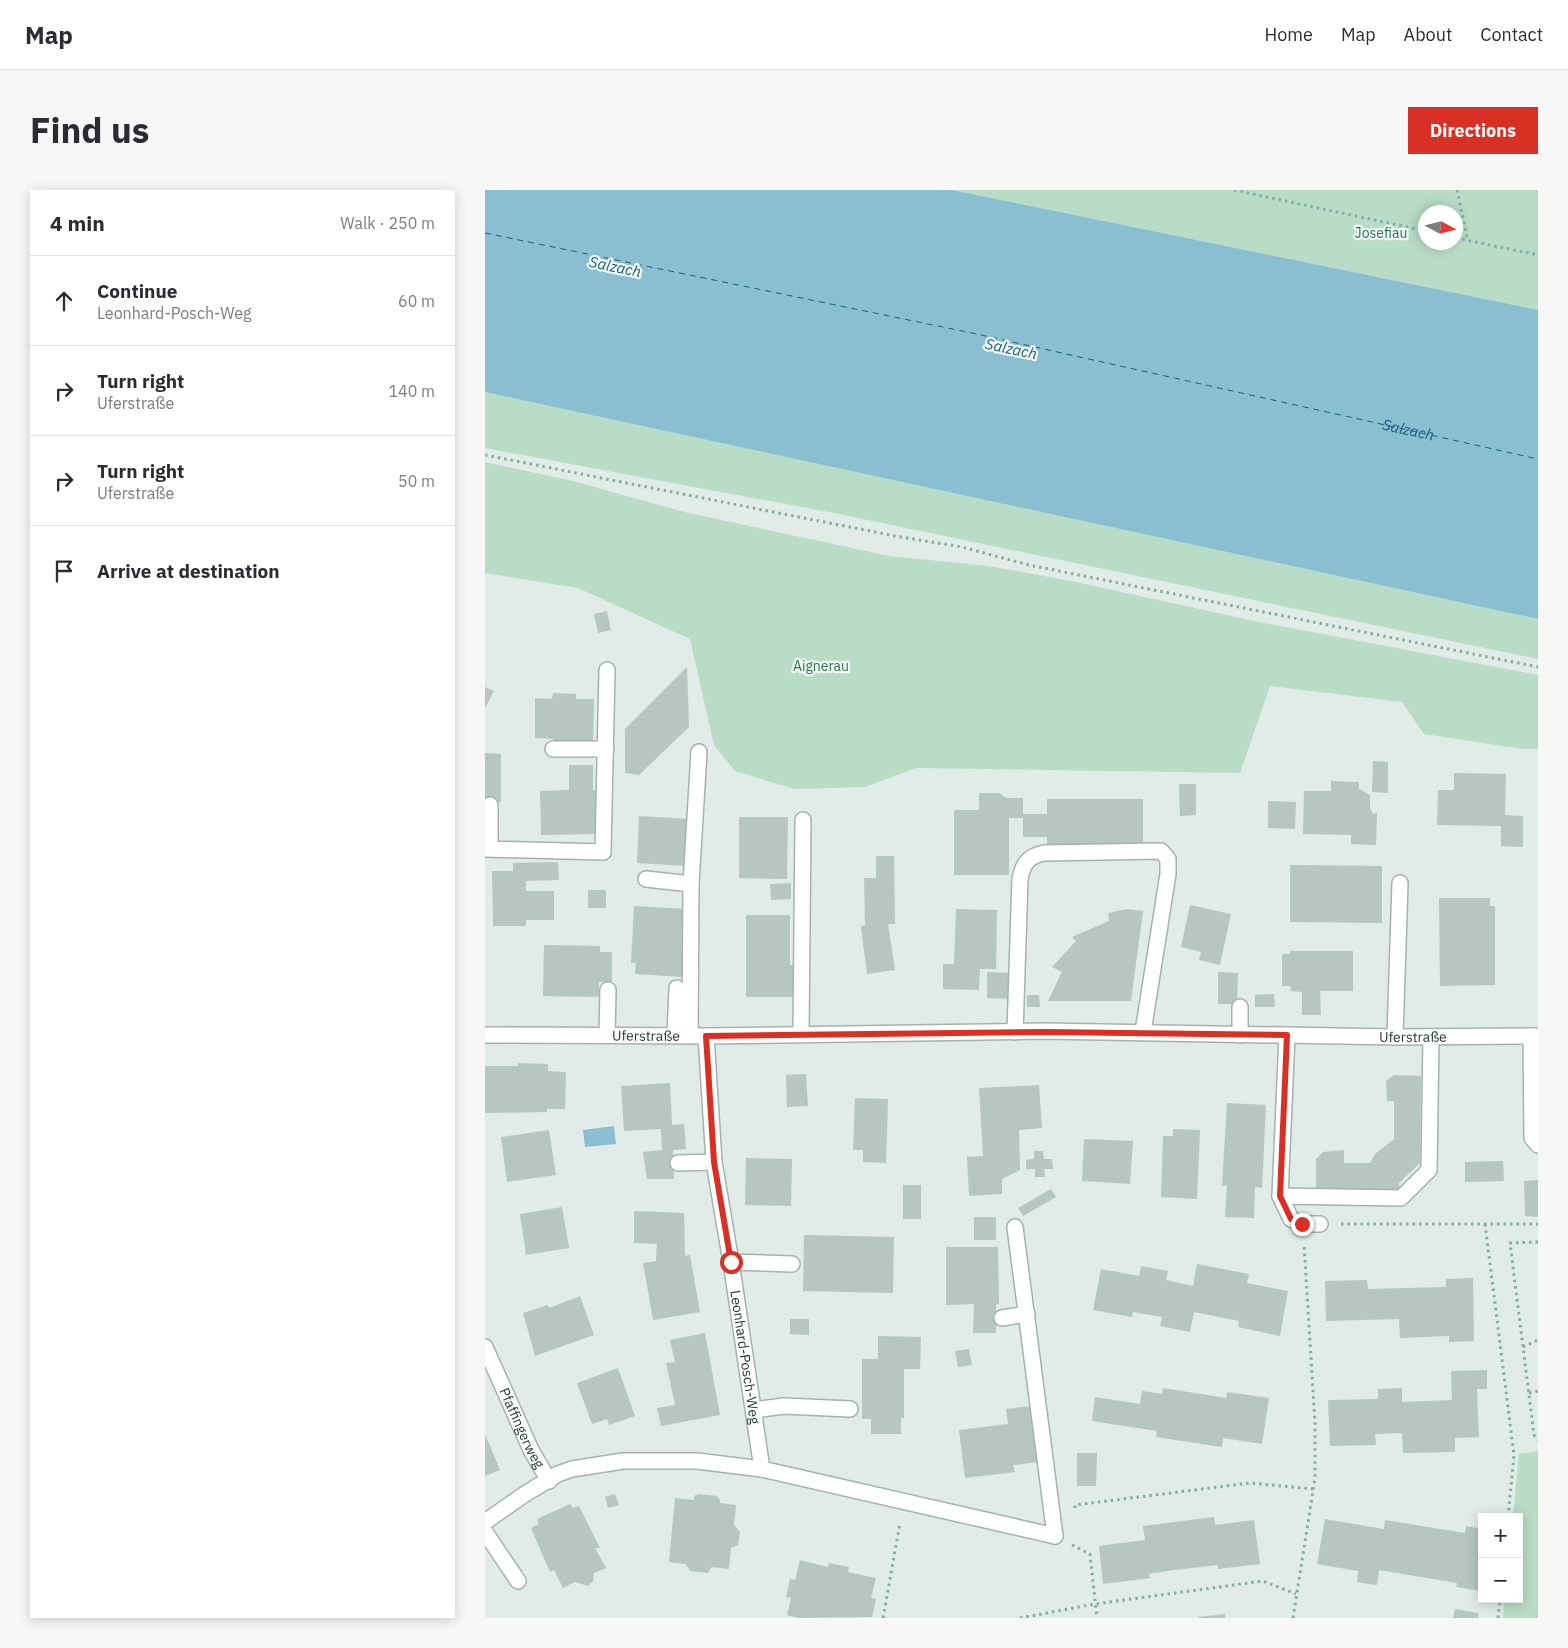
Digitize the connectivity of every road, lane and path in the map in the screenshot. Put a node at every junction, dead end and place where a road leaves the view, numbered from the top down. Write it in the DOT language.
graph roads {
  1 [pos="1234,190"];
  2 [pos="1457,190"];
  3 [pos="1418,229"];
  4 [pos="1463,240"];
  5 [pos="1468,241"];
  6 [pos="1538,255"];
  7 [pos="485,455"];
  8 [pos="1538,666"];
  9 [pos="607,670"];
  10 [pos="553,749"];
  11 [pos="606,749"];
  12 [pos="699,752"];
  13 [pos="490,806"];
  14 [pos="803,820"];
  15 [pos="487,848"];
  16 [pos="646,880"];
  17 [pos="1400,883"];
  18 [pos="691,884"];
  19 [pos="677,988"];
  20 [pos="608,990"];
  21 [pos="1240,1007"];
  22 [pos="1015,1032"];
  23 [pos="1143,1032"];
  24 [pos="485,1034"];
  25 [pos="801,1034"];
  26 [pos="607,1035"];
  27 [pos="683,1035"];
  28 [pos="1241,1035"];
  29 [pos="1287,1035"];
  30 [pos="706,1036"];
  31 [pos="1534,1036"];
  32 [pos="1395,1037"];
  33 [pos="1431,1037"];
  34 [pos="1538,1145"];
  35 [pos="714,1162"];
  36 [pos="678,1163"];
  37 [pos="1280,1196"];
  38 [pos="1302,1224"];
  39 [pos="1320,1224"];
  40 [pos="1485,1224"];
  41 [pos="1538,1224"];
  42 [pos="1015,1228"];
  43 [pos="1538,1242"];
  44 [pos="731,1262"];
  45 [pos="792,1264"];
  46 [pos="1027,1314"];
  47 [pos="1002,1318"];
  48 [pos="1538,1340"];
  49 [pos="1523,1346"];
  50 [pos="485,1347"];
  51 [pos="1538,1391"];
  52 [pos="1529,1393"];
  53 [pos="850,1409"];
  54 [pos="754,1410"];
  55 [pos="1538,1440"];
  56 [pos="762,1469"];
  57 [pos="549,1481"];
  58 [pos="1313,1489"];
  59 [pos="904,1502"];
  60 [pos="1508,1513"];
  61 [pos="1073,1515"];
  62 [pos="485,1522"];
  63 [pos="485,1532"];
  64 [pos="1055,1536"];
  65 [pos="518,1581"];
  66 [pos="1296,1594"];
  67 [pos="1499,1603"];
  68 [pos="1095,1604"];
  69 [pos="883,1618"];
  70 [pos="1021,1618"];
  71 [pos="1097,1618"];
  72 [pos="1293,1618"];
  73 [pos="1498,1618"];
  1 -- 3 [label="path"];
  2 -- 5 [label="path"];
  4 -- 5 [label="path"];
  5 -- 6 [label="path"];
  7 -- 8 [label="path"];
  9 -- 11 [label="street"];
  10 -- 11 [label="street"];
  11 -- 15 [label="street"];
  12 -- 18 [label="street"];
  13 -- 15 [label="street"];
  14 -- 25 [label="street"];
  16 -- 18 [label="street"];
  17 -- 32 [label="street"];
  18 -- 27 [label="street"];
  19 -- 27 [label="street"];
  20 -- 26 [label="street"];
  21 -- 28 [label="street"];
  22 -- 23 [label="street, Uferstraße"];
  22 -- 23 [label="street"];
  22 -- 25 [label="street, Uferstraße"];
  23 -- 28 [label="street, Uferstraße"];
  24 -- 26 [label="street, Uferstraße"];
  25 -- 30 [label="street, Uferstraße"];
  26 -- 27 [label="street, Uferstraße"];
  27 -- 30 [label="street, Uferstraße"];
  28 -- 29 [label="street, Uferstraße"];
  29 -- 32 [label="street, Uferstraße"];
  29 -- 37 [label="street"];
  30 -- 35 [label="street, Leonhard-Posch-Weg"];
  31 -- 33 [label="street, Uferstraße"];
  31 -- 34 [label="street"];
  32 -- 33 [label="street, Uferstraße"];
  33 -- 37 [label="street"];
  35 -- 36 [label="street"];
  35 -- 44 [label="street, Leonhard-Posch-Weg"];
  37 -- 38 [label="street"];
  38 -- 39 [label="street"];
  38 -- 58 [label="path"];
  39 -- 40 [label="path"];
  40 -- 41 [label="path"];
  40 -- 60 [label="path"];
  42 -- 46 [label="street"];
  43 -- 49 [label="path"];
  44 -- 45 [label="street"];
  44 -- 54 [label="street, Leonhard-Posch-Weg"];
  46 -- 47 [label="street"];
  46 -- 64 [label="street"];
  48 -- 49 [label="path"];
  49 -- 52 [label="path"];
  50 -- 57 [label="street, Pfaffingerweg"];
  51 -- 52 [label="path"];
  52 -- 55 [label="path"];
  53 -- 54 [label="street"];
  54 -- 56 [label="street, Leonhard-Posch-Weg"];
  56 -- 57 [label="street"];
  56 -- 59 [label="street"];
  57 -- 62 [label="street"];
  58 -- 61 [label="path"];
  58 -- 66 [label="path"];
  59 -- 64 [label="street"];
  59 -- 69 [label="path"];
  63 -- 65 [label="street"];
  64 -- 68 [label="path"];
  66 -- 68 [label="path"];
  66 -- 72 [label="path"];
  67 -- 73 [label="path"];
  68 -- 70 [label="path"];
  68 -- 71 [label="path"];
}
